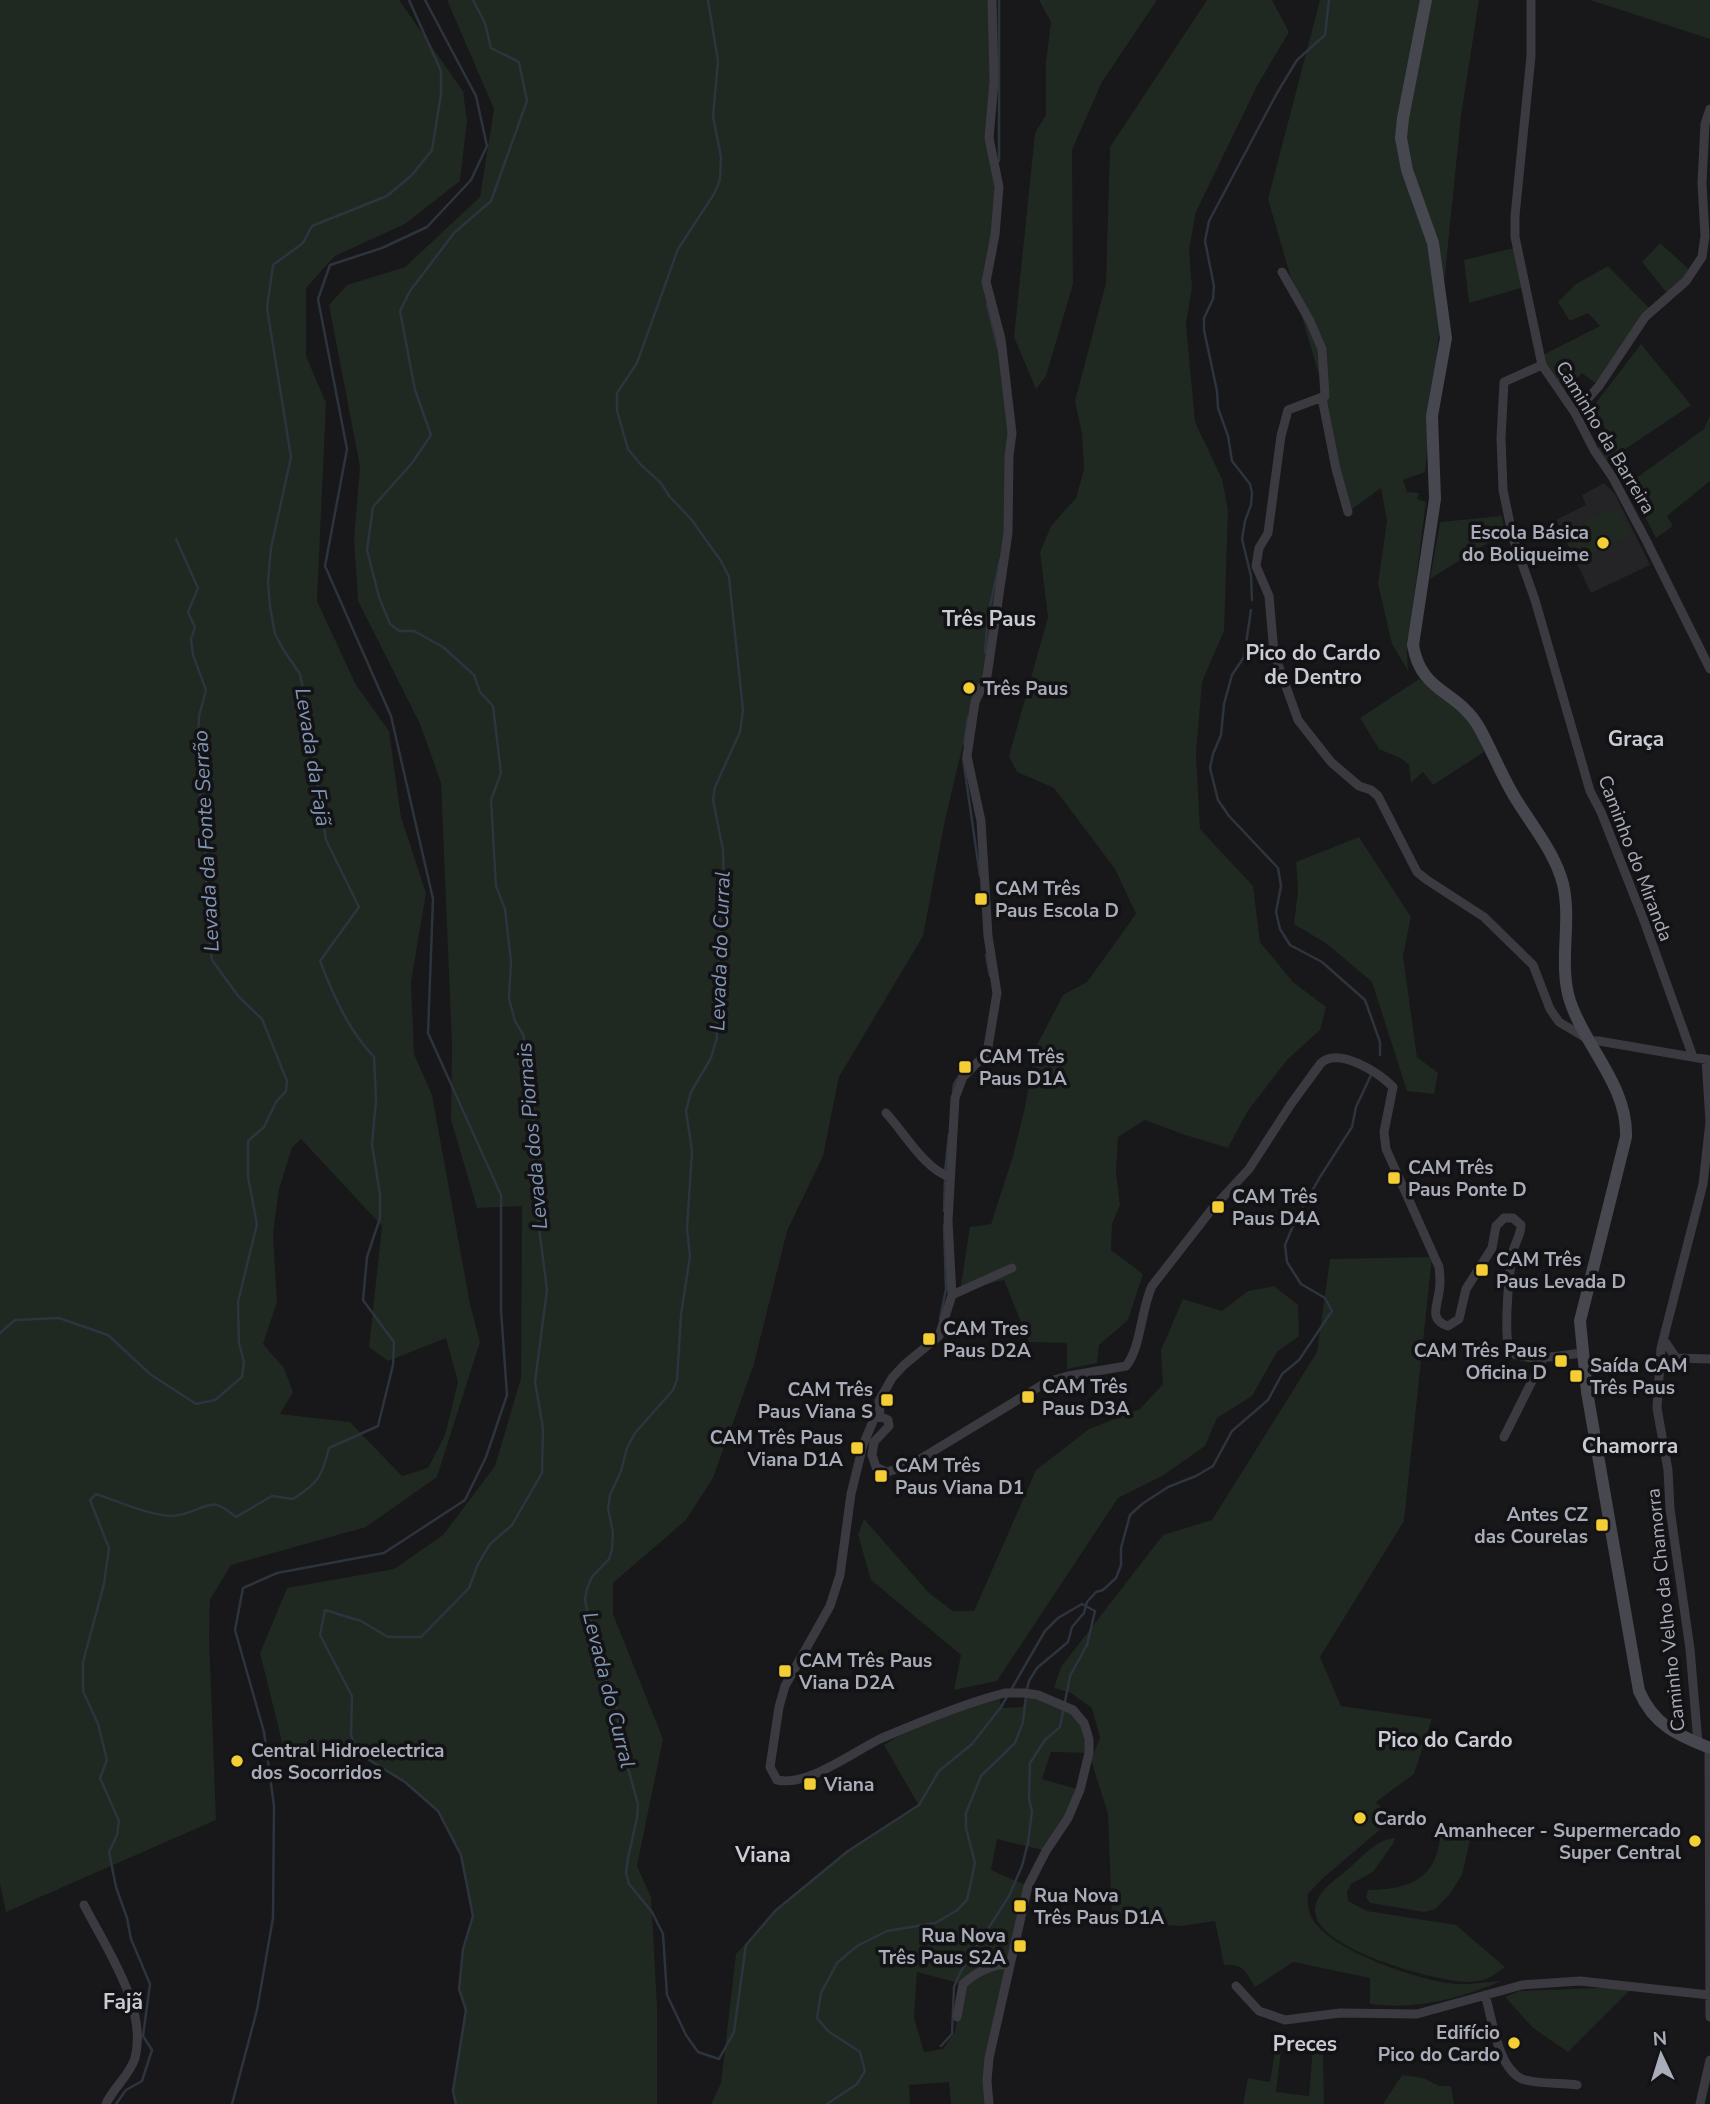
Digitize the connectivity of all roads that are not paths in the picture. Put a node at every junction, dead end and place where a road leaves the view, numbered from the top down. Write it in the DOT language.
graph roads {
  1 [pos="992,0"];
  2 [pos="1426,0"];
  3 [pos="1531,0"];
  4 [pos="1710,108"];
  5 [pos="1282,272"];
  6 [pos="1542,365"];
  7 [pos="1322,398"];
  8 [pos="1574,413"];
  9 [pos="1348,512"];
  10 [pos="1710,669"];
  11 [pos="1591,1041"];
  12 [pos="1693,1057"];
  13 [pos="1708,1060"];
  14 [pos="886,1113"];
  15 [pos="950,1177"];
  16 [pos="1012,1268"];
  17 [pos="952,1295"];
  18 [pos="1664,1340"];
  19 [pos="1583,1353"];
  20 [pos="1544,1357"];
  21 [pos="1710,1359"];
  22 [pos="880,1416"];
  23 [pos="1504,1437"];
  24 [pos="1705,1746"];
  25 [pos="84,1905"];
  26 [pos="1010,1965"];
  27 [pos="1236,1986"];
  28 [pos="1485,1995"];
  29 [pos="1710,1995"];
  30 [pos="957,2017"];
  31 [pos="1710,2017"];
  32 [pos="1710,2060"];
  33 [pos="1577,2085"];
  34 [pos="106,2104"];
  35 [pos="989,2104"];
  36 [pos="1700,2104"];
  1 -- 15 [label="street"];
  2 -- 11 [label="main road"];
  3 -- 6 [label="street, Caminho da Barreira"];
  4 -- 8 [label="street"];
  5 -- 7 [label="street"];
  6 -- 8 [label="street, Caminho da Barreira"];
  6 -- 12 [label="street, Caminho do Miranda"];
  7 -- 9 [label="street"];
  7 -- 11 [label="street"];
  8 -- 10 [label="street, Caminho da Barreira"];
  11 -- 12 [label="street"];
  11 -- 19 [label="main road"];
  12 -- 13 [label="street"];
  13 -- 18 [label="street, Caminho Velho da Chamorra"];
  14 -- 15 [label="street"];
  15 -- 17 [label="street"];
  16 -- 17 [label="street"];
  17 -- 22 [label="street"];
  18 -- 21 [label="street"];
  18 -- 24 [label="street, Caminho Velho da Chamorra"];
  19 -- 20 [label="street"];
  19 -- 24 [label="main road"];
  20 -- 22 [label="street"];
  20 -- 23 [label="street"];
  22 -- 26 [label="street"];
  24 -- 29 [label="street, Caminho Velho da Chamorra"];
  25 -- 34 [label="street"];
  26 -- 30 [label="street"];
  26 -- 35 [label="street"];
  27 -- 28 [label="street"];
  28 -- 29 [label="street"];
  28 -- 33 [label="street"];
  29 -- 31 [label="street, Caminho Velho da Chamorra"];
  32 -- 36 [label="street"];
}
